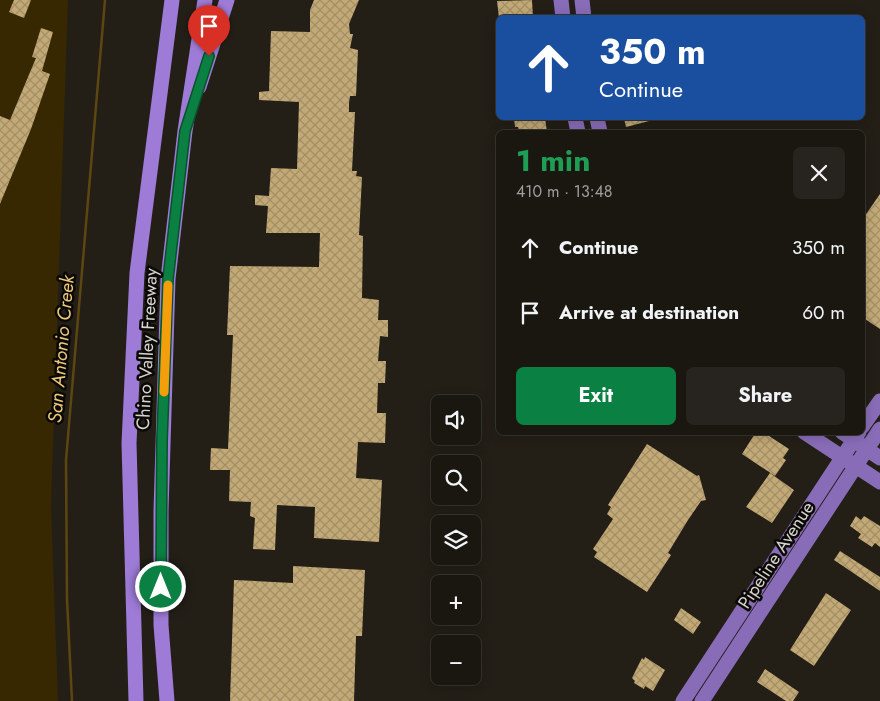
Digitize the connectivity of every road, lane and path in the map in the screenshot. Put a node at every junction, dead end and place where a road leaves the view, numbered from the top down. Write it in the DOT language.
graph roads {
  1 [pos="172,0"];
  2 [pos="206,0"];
  3 [pos="227,0"];
  4 [pos="561,0"];
  5 [pos="582,0"];
  6 [pos="563,15"];
  7 [pos="584,15"];
  8 [pos="185,131"];
  9 [pos="880,401"];
  10 [pos="865,423"];
  11 [pos="880,429"];
  12 [pos="809,435"];
  13 [pos="852,435"];
  14 [pos="867,449"];
  15 [pos="842,457"];
  16 [pos="880,458"];
  17 [pos="856,466"];
  18 [pos="880,482"];
  19 [pos="136,701"];
  20 [pos="167,701"];
  21 [pos="682,701"];
  22 [pos="702,701"];
  1 -- 19 [label="highway, Chino Valley Freeway"];
  2 -- 8 [label="highway, Chino Valley Freeway"];
  3 -- 8 [label="highway"];
  4 -- 6 [label="main road"];
  5 -- 7 [label="main road"];
  8 -- 20 [label="highway, Chino Valley Freeway"];
  9 -- 10 [label="main road"];
  11 -- 14 [label="main road, Pipeline Avenue"];
  12 -- 15 [label="main road"];
  13 -- 14 [label="main road"];
  13 -- 15 [label="main road, Pipeline Avenue"];
  14 -- 16 [label="main road"];
  14 -- 17 [label="main road, Pipeline Avenue"];
  15 -- 17 [label="main road"];
  15 -- 21 [label="main road, Pipeline Avenue"];
  17 -- 18 [label="main road"];
  17 -- 22 [label="main road, Pipeline Avenue"];
}
